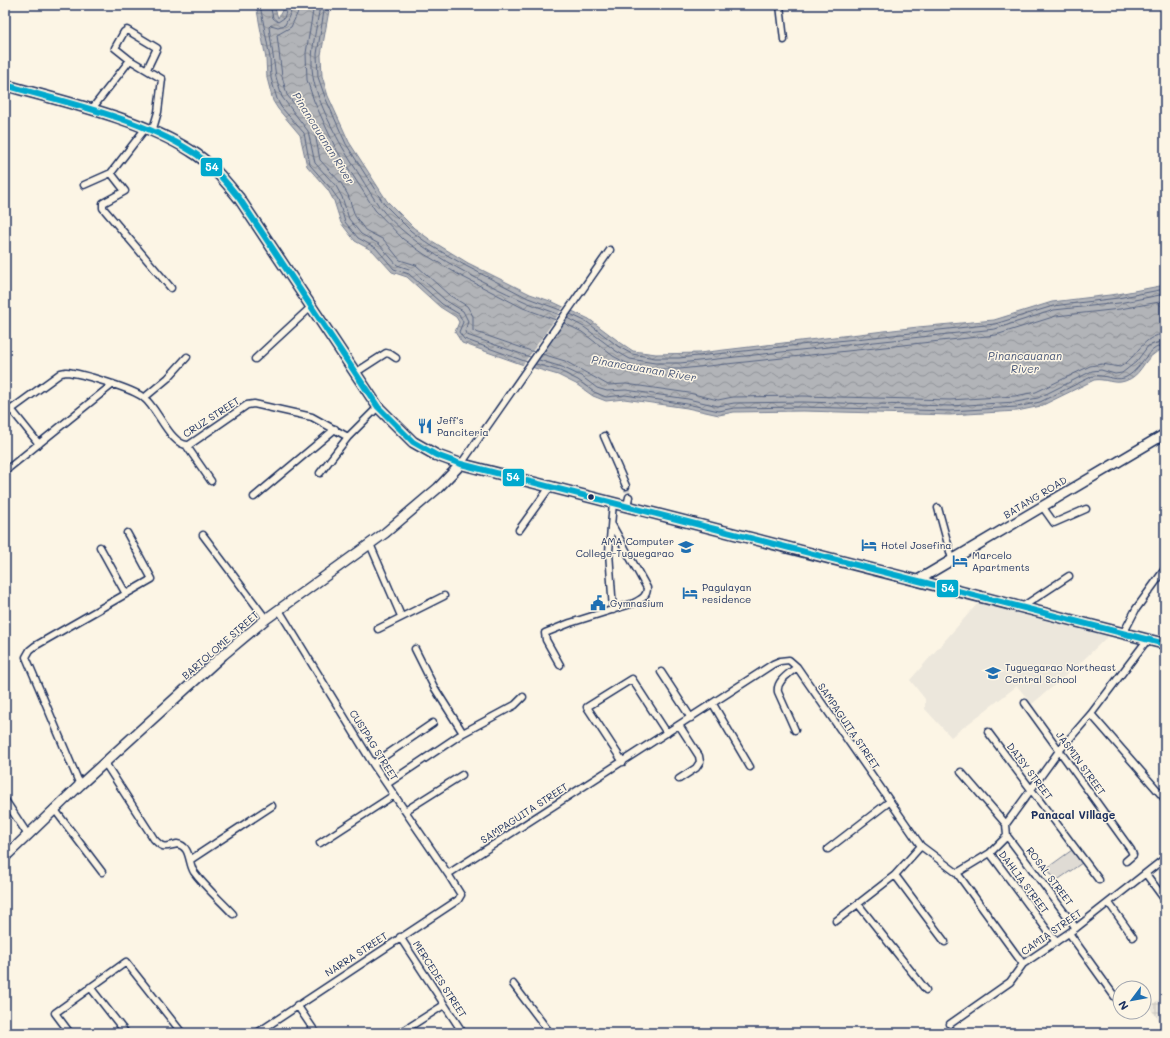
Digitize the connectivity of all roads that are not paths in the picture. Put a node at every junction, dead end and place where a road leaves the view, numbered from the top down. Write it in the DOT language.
graph roads {
  1 [pos="780,5"];
  2 [pos="784,40"];
  3 [pos="130,60"];
  4 [pos="147,69"];
  5 [pos="5,85"];
  6 [pos="91,110"];
  7 [pos="149,131"];
  8 [pos="111,173"];
  9 [pos="84,185"];
  10 [pos="610,250"];
  11 [pos="171,288"];
  12 [pos="311,307"];
  13 [pos="188,357"];
  14 [pos="396,358"];
  15 [pos="255,359"];
  16 [pos="354,373"];
  17 [pos="113,384"];
  18 [pos="144,398"];
  19 [pos="378,407"];
  20 [pos="11,409"];
  21 [pos="5,414"];
  22 [pos="335,429"];
  23 [pos="1165,434"];
  24 [pos="348,436"];
  25 [pos="604,436"];
  26 [pos="39,444"];
  27 [pos="186,445"];
  28 [pos="461,464"];
  29 [pos="5,471"];
  30 [pos="320,473"];
  31 [pos="211,481"];
  32 [pos="626,486"];
  33 [pos="550,487"];
  34 [pos="254,497"];
  35 [pos="613,502"];
  36 [pos="1042,506"];
  37 [pos="938,508"];
  38 [pos="1086,509"];
  39 [pos="612,525"];
  40 [pos="519,530"];
  41 [pos="127,533"];
  42 [pos="203,535"];
  43 [pos="370,544"];
  44 [pos="100,547"];
  45 [pos="952,559"];
  46 [pos="1165,569"];
  47 [pos="1069,576"];
  48 [pos="918,580"];
  49 [pos="126,594"];
  50 [pos="444,596"];
  51 [pos="1022,607"];
  52 [pos="279,610"];
  53 [pos="613,610"];
  54 [pos="401,616"];
  55 [pos="266,619"];
  56 [pos="378,628"];
  57 [pos="1123,634"];
  58 [pos="1148,639"];
  59 [pos="1165,644"];
  60 [pos="415,649"];
  61 [pos="560,665"];
  62 [pos="797,667"];
  63 [pos="661,672"];
  64 [pos="523,697"];
  65 [pos="1025,703"];
  66 [pos="713,704"];
  67 [pos="1091,714"];
  68 [pos="691,718"];
  69 [pos="433,724"];
  70 [pos="679,725"];
  71 [pos="795,730"];
  72 [pos="988,732"];
  73 [pos="463,733"];
  74 [pos="667,734"];
  75 [pos="1059,751"];
  76 [pos="623,762"];
  77 [pos="105,763"];
  78 [pos="373,764"];
  79 [pos="750,767"];
  80 [pos="961,772"];
  81 [pos="462,775"];
  82 [pos="679,779"];
  83 [pos="387,784"];
  84 [pos="80,786"];
  85 [pos="1031,789"];
  86 [pos="394,795"];
  87 [pos="1165,799"];
  88 [pos="5,800"];
  89 [pos="889,802"];
  90 [pos="272,806"];
  91 [pos="55,810"];
  92 [pos="404,811"];
  93 [pos="1006,824"];
  94 [pos="28,835"];
  95 [pos="1007,836"];
  96 [pos="320,843"];
  97 [pos="921,846"];
  98 [pos="828,849"];
  99 [pos="990,853"];
  100 [pos="5,857"];
  101 [pos="1165,858"];
  102 [pos="190,860"];
  103 [pos="1126,861"];
  104 [pos="102,872"];
  105 [pos="957,873"];
  106 [pos="448,874"];
  107 [pos="895,874"];
  108 [pos="1146,874"];
  109 [pos="1099,880"];
  110 [pos="458,888"];
  111 [pos="1165,900"];
  112 [pos="1109,903"];
  113 [pos="858,904"];
  114 [pos="233,914"];
  115 [pos="836,921"];
  116 [pos="1076,928"];
  117 [pos="1069,933"];
  118 [pos="400,937"];
  119 [pos="1133,937"];
  120 [pos="945,942"];
  121 [pos="1056,942"];
  122 [pos="1023,964"];
  123 [pos="513,984"];
  124 [pos="90,987"];
  125 [pos="926,990"];
  126 [pos="1112,994"];
  127 [pos="297,1005"];
  128 [pos="444,1005"];
  129 [pos="950,1024"];
  130 [pos="70,1033"];
  131 [pos="126,1033"];
  132 [pos="182,1033"];
  133 [pos="257,1033"];
  134 [pos="316,1033"];
  135 [pos="400,1033"];
  136 [pos="463,1033"];
  137 [pos="550,1033"];
  1 -- 2 [label="street"];
  3 -- 4 [label="street"];
  3 -- 4 [label="street"];
  3 -- 6 [label="street"];
  4 -- 7 [label="street"];
  5 -- 6 [label="main road"];
  6 -- 7 [label="main road"];
  7 -- 8 [label="street"];
  7 -- 12 [label="main road"];
  8 -- 9 [label="street"];
  8 -- 11 [label="street"];
  10 -- 28 [label="street"];
  12 -- 15 [label="street"];
  12 -- 16 [label="main road"];
  13 -- 18 [label="street"];
  14 -- 16 [label="street"];
  16 -- 19 [label="main road"];
  17 -- 18 [label="street, CRUZ STREET"];
  17 -- 20 [label="street, CRUZ STREET"];
  17 -- 26 [label="street"];
  18 -- 27 [label="street, CRUZ STREET"];
  19 -- 24 [label="street"];
  19 -- 28 [label="main road"];
  20 -- 21 [label="street, CRUZ STREET"];
  20 -- 26 [label="street"];
  22 -- 24 [label="street, CRUZ STREET"];
  22 -- 27 [label="street, CRUZ STREET"];
  22 -- 34 [label="street"];
  23 -- 36 [label="street, BATANG ROAD"];
  24 -- 30 [label="street"];
  25 -- 32 [label="street"];
  26 -- 29 [label="street"];
  27 -- 31 [label="street"];
  28 -- 33 [label="main road"];
  28 -- 43 [label="street, BARTOLOME STREET"];
  33 -- 35 [label="main road"];
  33 -- 40 [label="street"];
  35 -- 39 [label="street"];
  35 -- 48 [label="main road"];
  36 -- 38 [label="street"];
  36 -- 45 [label="street, BATANG ROAD"];
  37 -- 45 [label="street"];
  39 -- 53 [label="street"];
  39 -- 53 [label="street"];
  41 -- 49 [label="street"];
  42 -- 55 [label="street"];
  43 -- 52 [label="street, BARTOLOME STREET"];
  43 -- 54 [label="street"];
  44 -- 49 [label="street"];
  45 -- 48 [label="street, BATANG ROAD"];
  46 -- 57 [label="street"];
  47 -- 51 [label="street"];
  48 -- 51 [label="main road"];
  49 -- 84 [label="street"];
  50 -- 54 [label="street"];
  51 -- 57 [label="main road"];
  52 -- 55 [label="street, BARTOLOME STREET"];
  52 -- 78 [label="street, CUSIPAG STREET"];
  53 -- 61 [label="street"];
  54 -- 56 [label="street"];
  55 -- 77 [label="street, BARTOLOME STREET"];
  57 -- 58 [label="main road"];
  58 -- 59 [label="main road"];
  58 -- 67 [label="street"];
  60 -- 73 [label="street"];
  62 -- 66 [label="street, SAMPAGUITA STREET"];
  62 -- 71 [label="street"];
  62 -- 89 [label="street, SAMPAGUITA STREET"];
  63 -- 68 [label="street"];
  64 -- 73 [label="street"];
  65 -- 75 [label="street, JASMIN STREET"];
  66 -- 68 [label="street, SAMPAGUITA STREET"];
  66 -- 79 [label="street"];
  67 -- 75 [label="street"];
  67 -- 87 [label="street"];
  68 -- 70 [label="street, SAMPAGUITA STREET"];
  69 -- 78 [label="street"];
  70 -- 74 [label="street, SAMPAGUITA STREET"];
  70 -- 82 [label="street"];
  72 -- 85 [label="street, DAISY STREET"];
  73 -- 83 [label="street"];
  74 -- 76 [label="street, SAMPAGUITA STREET"];
  74 -- 76 [label="street"];
  75 -- 85 [label="street"];
  75 -- 103 [label="street, JASMIN STREET"];
  76 -- 106 [label="street, SAMPAGUITA STREET"];
  77 -- 84 [label="street, BARTOLOME STREET"];
  77 -- 102 [label="street"];
  78 -- 83 [label="street, CUSIPAG STREET"];
  80 -- 93 [label="street"];
  81 -- 92 [label="street"];
  83 -- 86 [label="street, CUSIPAG STREET"];
  84 -- 91 [label="street, BARTOLOME STREET"];
  85 -- 93 [label="street"];
  85 -- 109 [label="street, DAISY STREET"];
  86 -- 92 [label="street, CUSIPAG STREET"];
  86 -- 96 [label="street"];
  88 -- 94 [label="street"];
  89 -- 97 [label="street, SAMPAGUITA STREET"];
  89 -- 98 [label="street"];
  90 -- 102 [label="street"];
  91 -- 94 [label="street, BARTOLOME STREET"];
  91 -- 104 [label="street"];
  92 -- 106 [label="street, CUSIPAG STREET"];
  93 -- 95 [label="street"];
  94 -- 100 [label="street, BARTOLOME STREET"];
  95 -- 99 [label="street"];
  95 -- 116 [label="street, ROSAL STREET"];
  97 -- 105 [label="street, SAMPAGUITA STREET"];
  97 -- 107 [label="street"];
  99 -- 105 [label="street"];
  99 -- 121 [label="street, DAHLIA STREET"];
  101 -- 108 [label="street, CAMIA STREET"];
  102 -- 114 [label="street"];
  105 -- 122 [label="street, SAMPAGUITA STREET"];
  106 -- 110 [label="street, CUSIPAG STREET"];
  107 -- 113 [label="street"];
  107 -- 120 [label="street"];
  108 -- 111 [label="street"];
  108 -- 112 [label="street, CAMIA STREET"];
  110 -- 118 [label="street, NARRA STREET"];
  112 -- 116 [label="street, CAMIA STREET"];
  112 -- 119 [label="street"];
  113 -- 115 [label="street"];
  113 -- 125 [label="street"];
  116 -- 117 [label="street, CAMIA STREET"];
  117 -- 121 [label="street, CAMIA STREET"];
  117 -- 126 [label="street"];
  118 -- 127 [label="street, NARRA STREET"];
  118 -- 128 [label="street, MERCEDES STREET"];
  121 -- 122 [label="street, CAMIA STREET"];
  122 -- 129 [label="street, CAMIA STREET"];
  123 -- 137 [label="street"];
  124 -- 130 [label="street"];
  124 -- 131 [label="street"];
  124 -- 132 [label="street"];
  127 -- 133 [label="street, NARRA STREET"];
  127 -- 134 [label="street"];
  128 -- 135 [label="street"];
  128 -- 136 [label="street, MERCEDES STREET"];
}
